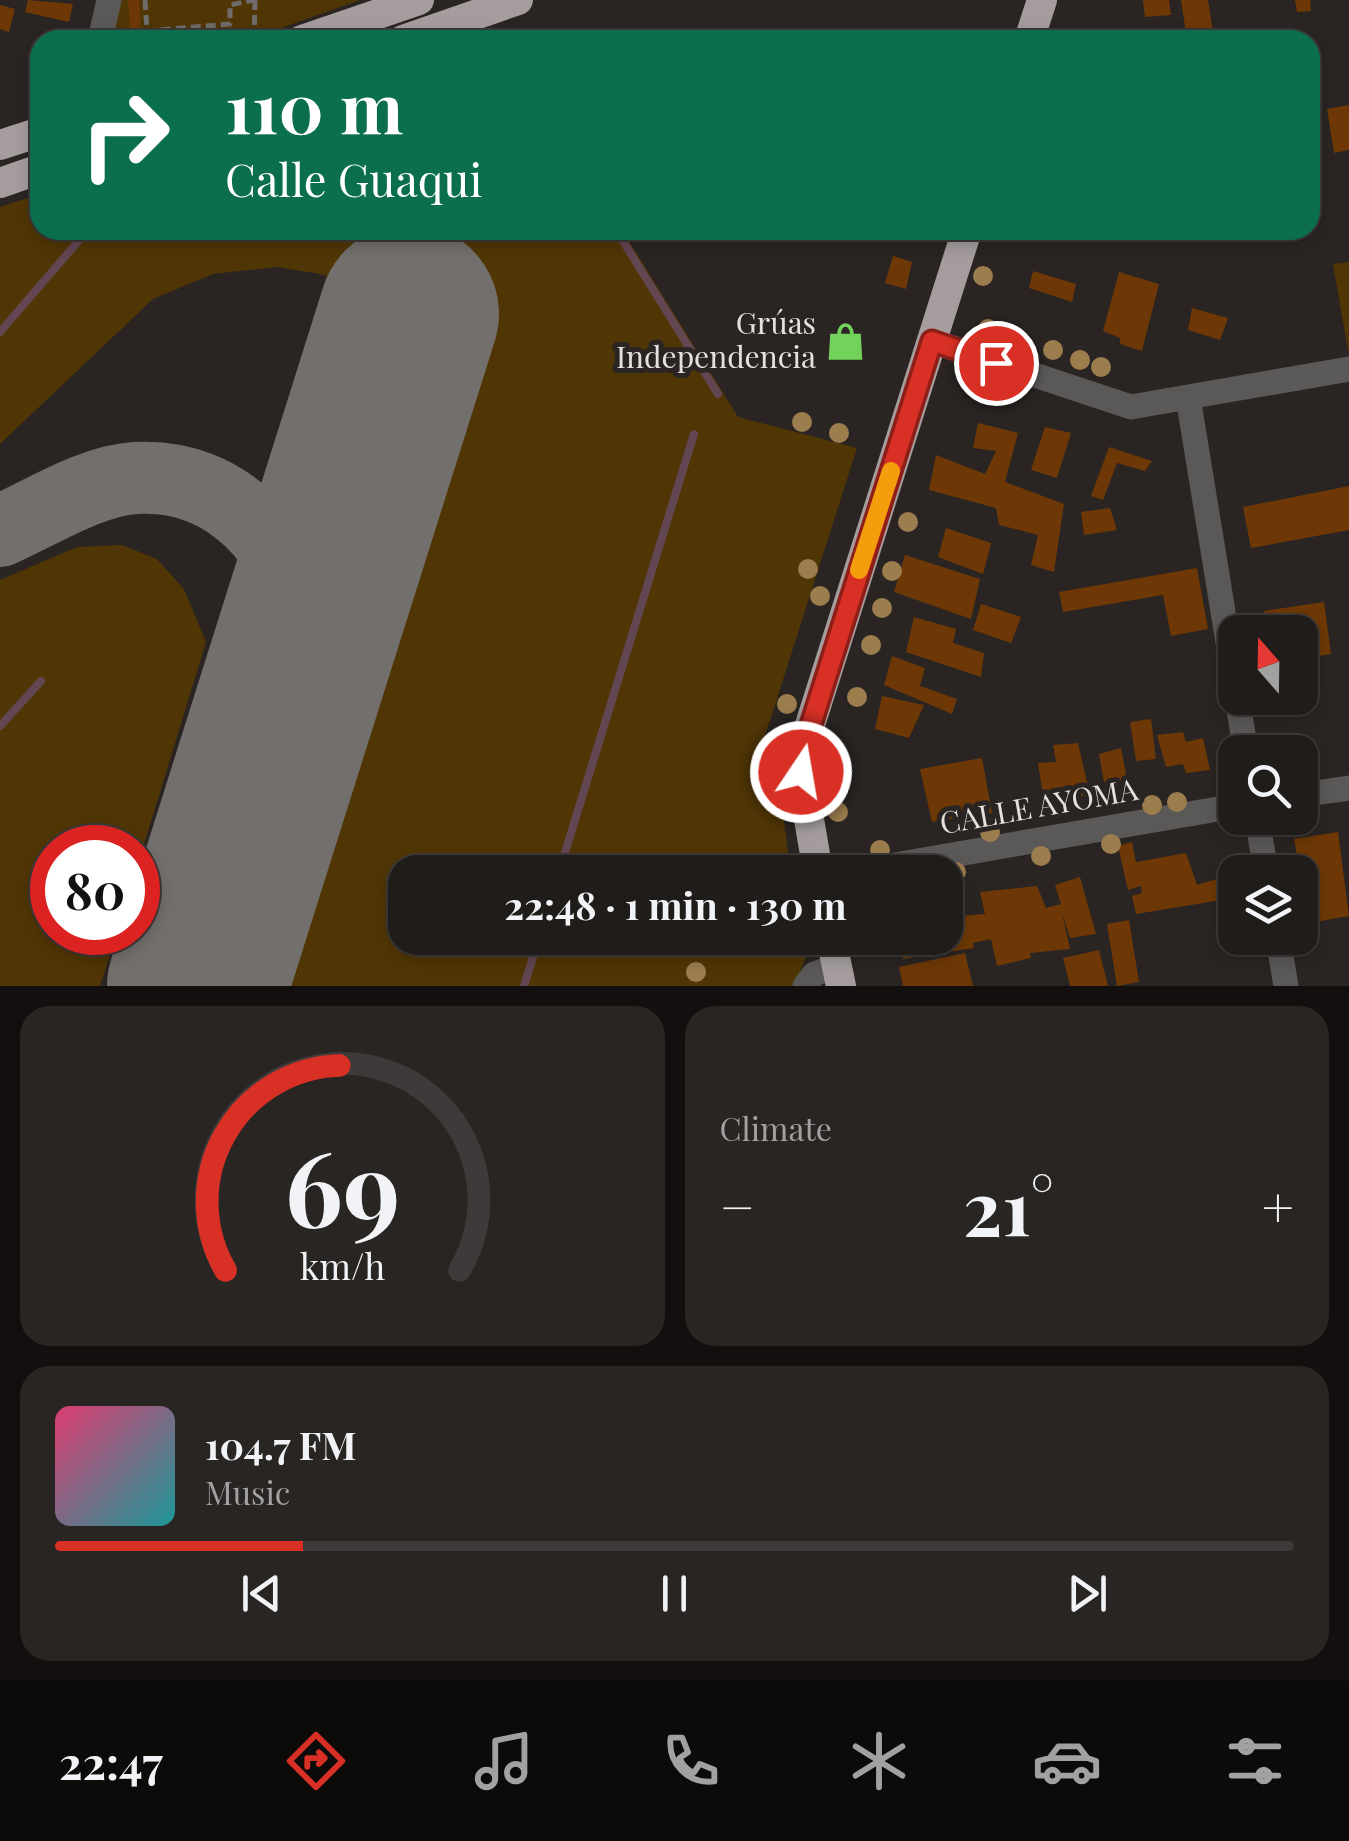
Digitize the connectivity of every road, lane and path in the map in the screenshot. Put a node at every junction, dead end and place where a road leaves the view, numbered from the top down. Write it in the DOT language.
graph roads {
  1 [pos="109,0"];
  2 [pos="144,0"];
  3 [pos="255,0"];
  4 [pos="419,0"];
  5 [pos="518,0"];
  6 [pos="1042,0"];
  7 [pos="102,30"];
  8 [pos="147,30"];
  9 [pos="159,30"];
  10 [pos="254,30"];
  11 [pos="331,30"];
  12 [pos="432,30"];
  13 [pos="1032,30"];
  14 [pos="30,135"];
  15 [pos="0,145"];
  16 [pos="30,172"];
  17 [pos="0,183"];
  18 [pos="965,240"];
  19 [pos="932,341"];
  20 [pos="1349,369"];
  21 [pos="1188,397"];
  22 [pos="1224,615"];
  23 [pos="1349,788"];
  24 [pos="1318,793"];
  25 [pos="1218,809"];
  26 [pos="815,855"];
  27 [pos="952,855"];
  28 [pos="1281,955"];
  29 [pos="836,963"];
  30 [pos="806,986"];
  31 [pos="1286,986"];
  1 -- 7 [label="street"];
  2 -- 8 [label="path"];
  3 -- 9 [label="path"];
  3 -- 10 [label="path"];
  4 -- 11 [label="highway"];
  5 -- 12 [label="highway"];
  6 -- 13 [label="highway"];
  14 -- 15 [label="highway"];
  16 -- 17 [label="highway"];
  18 -- 19 [label="highway"];
  19 -- 21 [label="street"];
  19 -- 26 [label="highway"];
  20 -- 21 [label="street"];
  21 -- 22 [label="street"];
  23 -- 24 [label="street"];
  25 -- 27 [label="street, CALLE AYOMA"];
  28 -- 31 [label="street"];
  29 -- 30 [label="street"];
}
